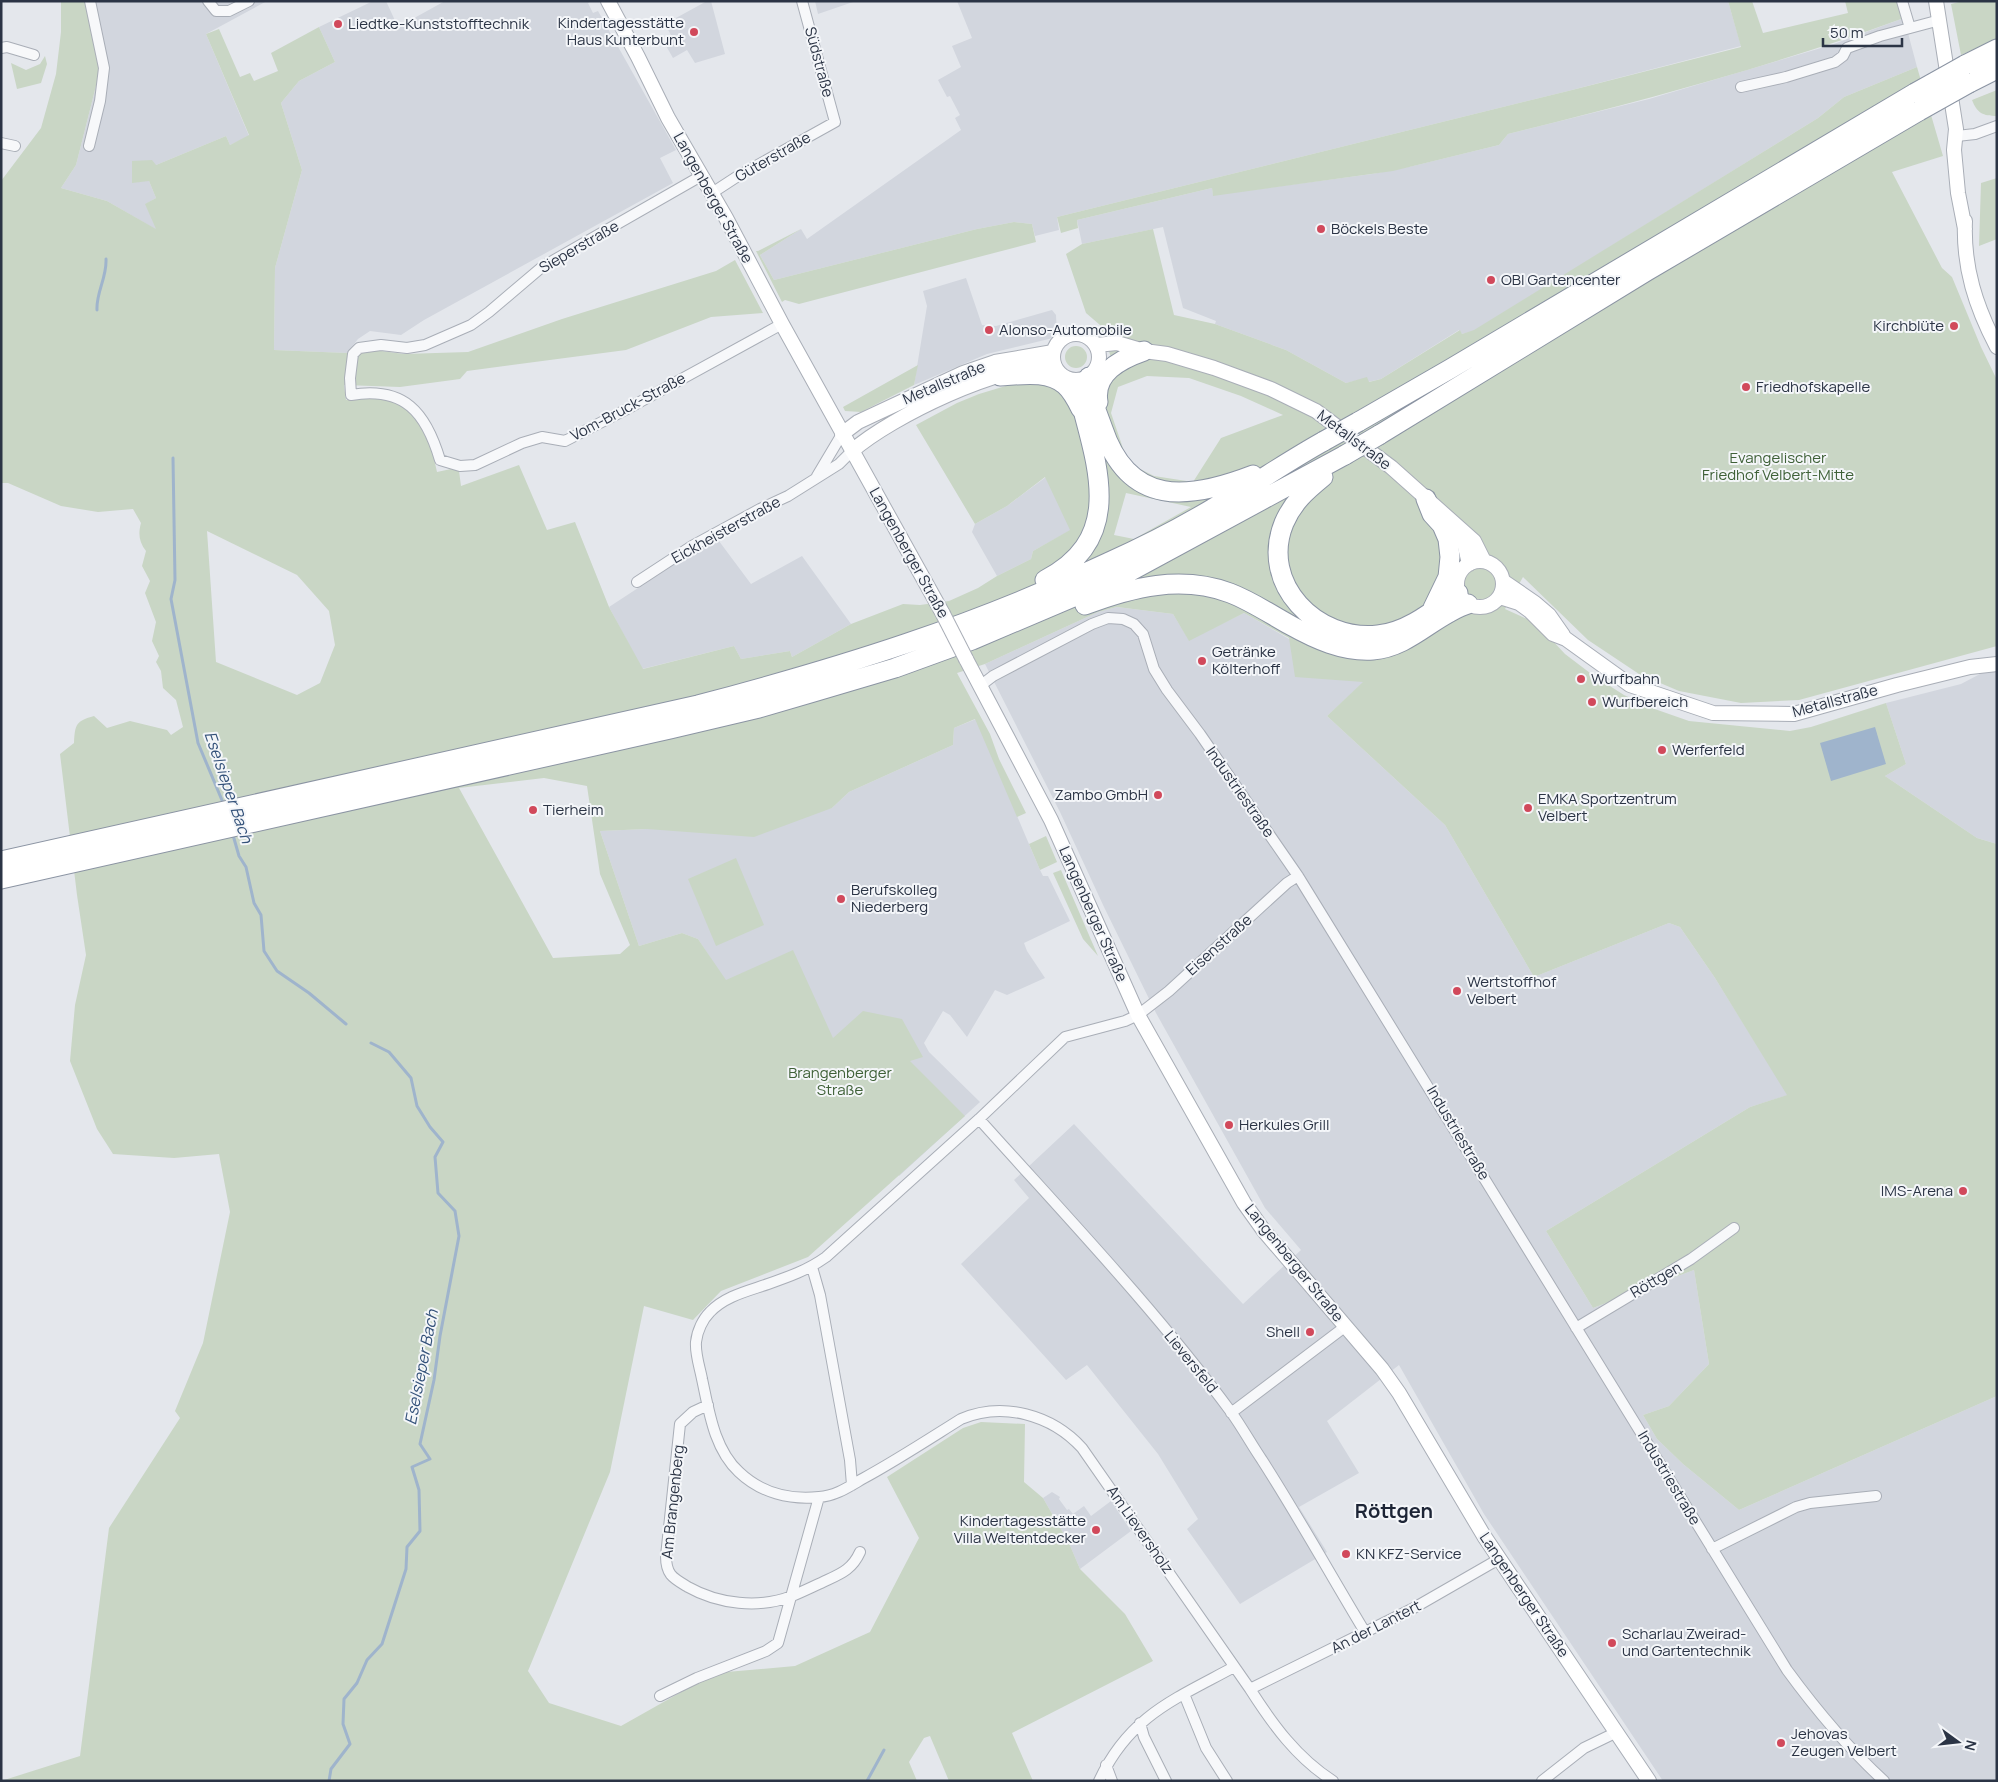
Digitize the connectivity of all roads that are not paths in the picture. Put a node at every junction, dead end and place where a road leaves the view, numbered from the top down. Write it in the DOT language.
graph roads {
  1 [pos="90,1"];
  2 [pos="208,1"];
  3 [pos="248,1"];
  4 [pos="608,1"];
  5 [pos="802,1"];
  6 [pos="1902,1"];
  7 [pos="1936,1"];
  8 [pos="1940,20"];
  9 [pos="1910,28"];
  10 [pos="1,48"];
  11 [pos="1997,49"];
  12 [pos="34,54"];
  13 [pos="1997,69"];
  14 [pos="1967,74"];
  15 [pos="1741,87"];
  16 [pos="1917,102"];
  17 [pos="835,122"];
  18 [pos="1997,126"];
  19 [pos="1957,136"];
  20 [pos="1,143"];
  21 [pos="15,146"];
  22 [pos="89,146"];
  23 [pos="701,176"];
  24 [pos="712,193"];
  25 [pos="782,324"];
  26 [pos="1096,345"];
  27 [pos="1997,347"];
  28 [pos="1144,351"];
  29 [pos="1053,359"];
  30 [pos="1088,374"];
  31 [pos="1000,376"];
  32 [pos="351,395"];
  33 [pos="1084,413"];
  34 [pos="1102,428"];
  35 [pos="842,434"];
  36 [pos="852,451"];
  37 [pos="1345,455"];
  38 [pos="1294,458"];
  39 [pos="815,479"];
  40 [pos="1426,499"];
  41 [pos="1461,530"];
  42 [pos="1484,561"];
  43 [pos="1468,564"];
  44 [pos="1503,581"];
  45 [pos="638,582"];
  46 [pos="1500,597"];
  47 [pos="1463,598"];
  48 [pos="1028,599"];
  49 [pos="1057,606"];
  50 [pos="1432,612"];
  51 [pos="1566,639"];
  52 [pos="1997,656"];
  53 [pos="1997,664"];
  54 [pos="1970,667"];
  55 [pos="980,686"];
  56 [pos="372,787"];
  57 [pos="92,850"];
  58 [pos="1,861"];
  59 [pos="1298,876"];
  60 [pos="1,879"];
  61 [pos="1138,1015"];
  62 [pos="980,1119"];
  63 [pos="1734,1228"];
  64 [pos="812,1267"];
  65 [pos="1346,1326"];
  66 [pos="1576,1328"];
  67 [pos="708,1405"];
  68 [pos="1231,1413"];
  69 [pos="852,1485"];
  70 [pos="1876,1496"];
  71 [pos="819,1497"];
  72 [pos="1712,1549"];
  73 [pos="860,1552"];
  74 [pos="1499,1559"];
  75 [pos="791,1597"];
  76 [pos="1365,1632"];
  77 [pos="1234,1667"];
  78 [pos="1250,1689"];
  79 [pos="1184,1694"];
  80 [pos="660,1696"];
  81 [pos="1140,1723"];
  82 [pos="1617,1732"];
  83 [pos="1106,1765"];
  84 [pos="1099,1781"];
  85 [pos="1112,1781"];
  86 [pos="1166,1781"];
  87 [pos="1227,1781"];
  88 [pos="1333,1781"];
  89 [pos="1542,1781"];
  90 [pos="1649,1781"];
  91 [pos="1884,1781"];
  1 -- 22 [label="street"];
  2 -- 3 [label="street"];
  4 -- 23 [label="main road, Langenberger Straße"];
  5 -- 17 [label="street, Südstraße"];
  6 -- 9 [label="street"];
  7 -- 8 [label="main road"];
  8 -- 9 [label="street"];
  8 -- 19 [label="main road"];
  9 -- 15 [label="street"];
  10 -- 12 [label="street"];
  11 -- 14 [label="highway"];
  13 -- 14 [label="highway"];
  14 -- 16 [label="highway, bridge"];
  16 -- 37 [label="highway, bridge"];
  16 -- 38 [label="highway, bridge"];
  17 -- 24 [label="street, Güterstraße"];
  18 -- 19 [label="street"];
  19 -- 27 [label="main road"];
  20 -- 21 [label="street"];
  23 -- 24 [label="main road, Langenberger Straße"];
  23 -- 32 [label="street, Sieperstraße"];
  24 -- 25 [label="main road, Langenberger Straße"];
  25 -- 32 [label="street, Vom-Bruck-Straße"];
  25 -- 35 [label="main road, Langenberger Straße"];
  26 -- 28 [label="main road, Metallstraße"];
  26 -- 29 [label="main road"];
  26 -- 30 [label="main road"];
  28 -- 30 [label="main road, Metallstraße"];
  28 -- 34 [label="highway"];
  28 -- 40 [label="main road, Metallstraße"];
  29 -- 30 [label="main road"];
  29 -- 31 [label="main road, Metallstraße"];
  29 -- 35 [label="main road, Metallstraße"];
  30 -- 33 [label="highway"];
  30 -- 34 [label="highway"];
  31 -- 33 [label="highway"];
  31 -- 36 [label="main road, Metallstraße"];
  33 -- 48 [label="highway"];
  34 -- 38 [label="highway"];
  35 -- 36 [label="main road, Langenberger Straße"];
  35 -- 39 [label="street, Eickheisterstraße"];
  36 -- 39 [label="street, Eickheisterstraße"];
  36 -- 55 [label="main road, Langenberger Straße, bridge"];
  37 -- 49 [label="highway"];
  37 -- 50 [label="highway"];
  38 -- 48 [label="highway"];
  39 -- 45 [label="street, Eickheisterstraße"];
  40 -- 41 [label="main road, Metallstraße"];
  40 -- 50 [label="highway"];
  41 -- 42 [label="main road, Metallstraße"];
  41 -- 43 [label="main road"];
  42 -- 43 [label="main road"];
  42 -- 44 [label="main road"];
  43 -- 47 [label="main road"];
  44 -- 46 [label="main road"];
  44 -- 51 [label="main road, Metallstraße"];
  46 -- 47 [label="main road"];
  46 -- 51 [label="main road, Metallstraße"];
  47 -- 49 [label="highway"];
  47 -- 50 [label="highway"];
  48 -- 56 [label="highway"];
  49 -- 56 [label="highway"];
  51 -- 54 [label="main road, Metallstraße"];
  52 -- 54 [label="main road, Metallstraße"];
  53 -- 54 [label="main road, Metallstraße"];
  55 -- 59 [label="street, Industriestraße"];
  55 -- 61 [label="main road, Langenberger Straße"];
  56 -- 57 [label="highway"];
  57 -- 58 [label="highway"];
  57 -- 60 [label="highway"];
  59 -- 61 [label="street, Eisenstraße"];
  59 -- 66 [label="street, Industriestraße"];
  61 -- 62 [label="street"];
  61 -- 65 [label="main road, Langenberger Straße"];
  62 -- 64 [label="street"];
  62 -- 68 [label="street, Lieversfeld"];
  63 -- 66 [label="street, Röttgen"];
  64 -- 67 [label="street"];
  64 -- 69 [label="street"];
  65 -- 68 [label="street"];
  65 -- 74 [label="main road, Langenberger Straße"];
  66 -- 72 [label="street, Industriestraße"];
  67 -- 71 [label="street"];
  67 -- 75 [label="street, Am Brangenberg"];
  68 -- 76 [label="street, Lieversfeld"];
  69 -- 71 [label="street"];
  69 -- 77 [label="street, Am Lieversholz"];
  70 -- 72 [label="street"];
  71 -- 75 [label="street"];
  72 -- 91 [label="street, Industriestraße"];
  73 -- 75 [label="street, Am Brangenberg"];
  74 -- 76 [label="street, An der Lantert"];
  74 -- 82 [label="main road, Langenberger Straße"];
  75 -- 80 [label="street"];
  76 -- 78 [label="street, An der Lantert"];
  77 -- 78 [label="street, Am Lieversholz"];
  77 -- 79 [label="street"];
  78 -- 88 [label="street, Am Lieversholz"];
  79 -- 81 [label="street"];
  79 -- 87 [label="street"];
  81 -- 83 [label="street"];
  81 -- 86 [label="street"];
  82 -- 89 [label="street"];
  82 -- 90 [label="main road, Langenberger Straße"];
  83 -- 84 [label="street"];
  83 -- 85 [label="street"];
}
